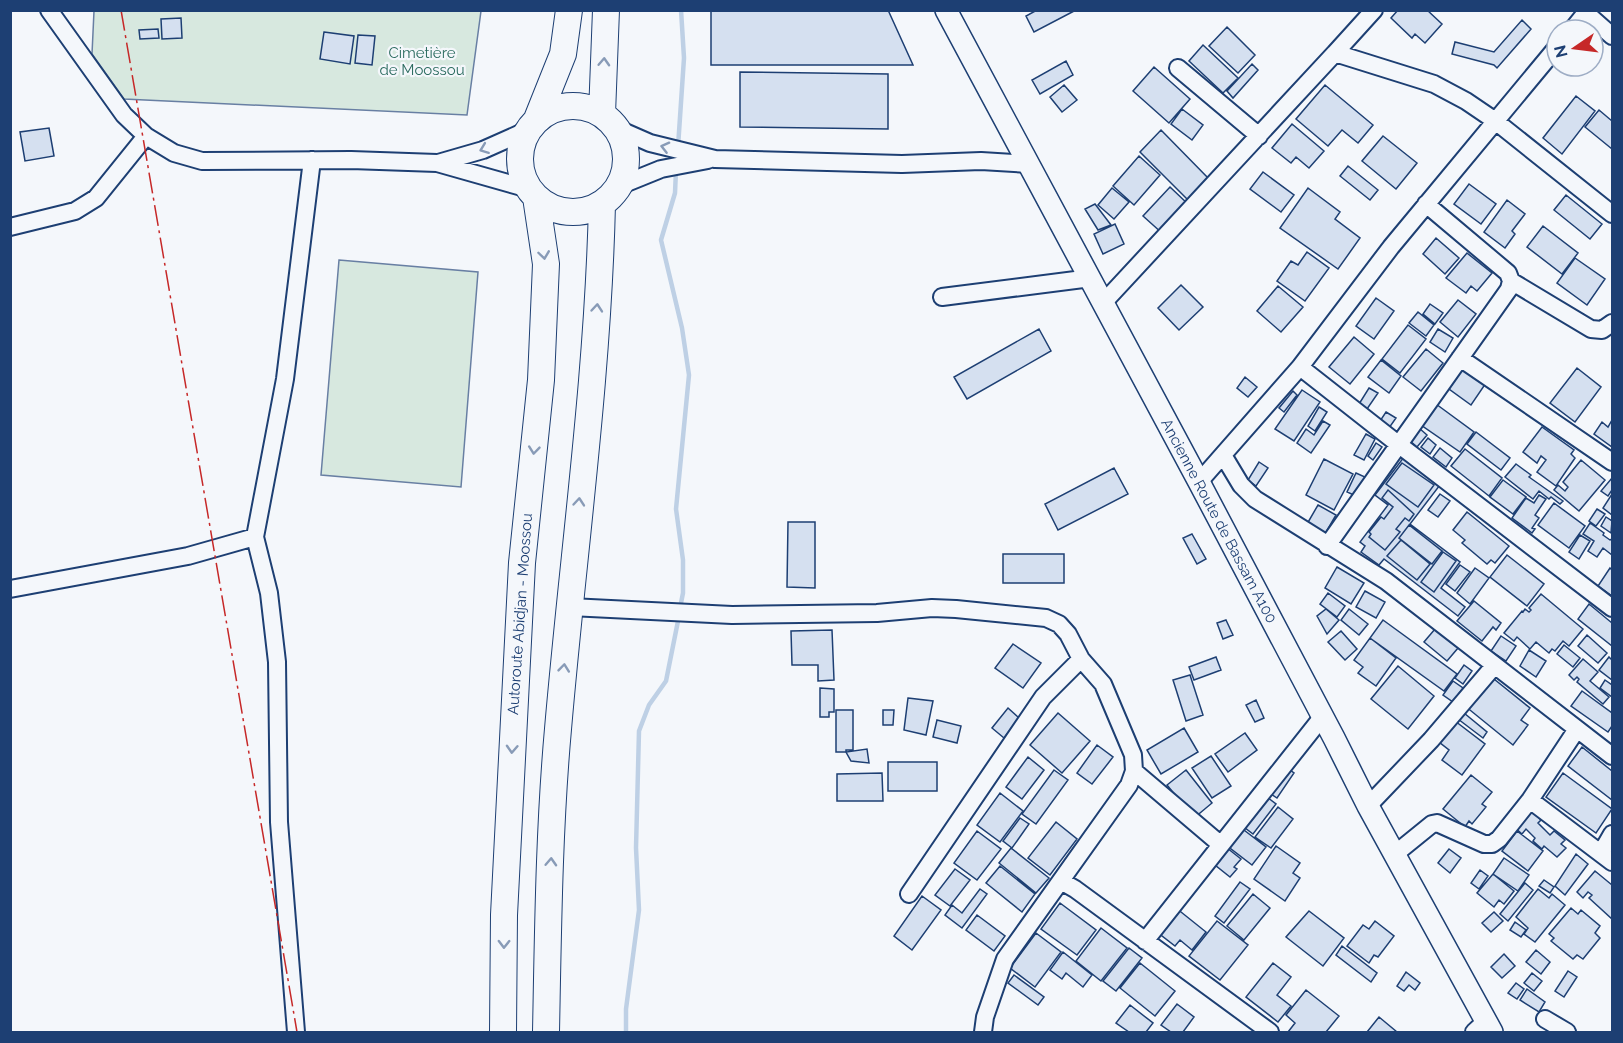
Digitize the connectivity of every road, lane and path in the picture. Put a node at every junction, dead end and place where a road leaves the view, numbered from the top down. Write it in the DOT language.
graph roads {
  1 [pos="49,10"];
  2 [pos="569,10"];
  3 [pos="606,10"];
  4 [pos="946,10"];
  5 [pos="1374,10"];
  6 [pos="1587,12"];
  7 [pos="1612,36"];
  8 [pos="1335,53"];
  9 [pos="1545,61"];
  10 [pos="1178,68"];
  11 [pos="1494,120"];
  12 [pos="610,122"];
  13 [pos="534,124"];
  14 [pos="146,136"];
  15 [pos="1260,136"];
  16 [pos="715,159"];
  17 [pos="312,160"];
  18 [pos="437,163"];
  19 [pos="1029,164"];
  20 [pos="533,193"];
  21 [pos="610,195"];
  22 [pos="1426,204"];
  23 [pos="1612,214"];
  24 [pos="10,227"];
  25 [pos="1091,278"];
  26 [pos="1511,280"];
  27 [pos="942,297"];
  28 [pos="1104,302"];
  29 [pos="1612,323"];
  30 [pos="1460,358"];
  31 [pos="1300,367"];
  32 [pos="1398,444"];
  33 [pos="1223,455"];
  34 [pos="1612,462"];
  35 [pos="1200,482"];
  36 [pos="255,537"];
  37 [pos="1328,546"];
  38 [pos="10,589"];
  39 [pos="570,607"];
  40 [pos="1612,608"];
  41 [pos="1080,658"];
  42 [pos="1494,666"];
  43 [pos="1323,716"];
  44 [pos="1577,729"];
  45 [pos="1612,756"];
  46 [pos="1134,771"];
  47 [pos="1530,800"];
  48 [pos="1368,806"];
  49 [pos="1612,834"];
  50 [pos="1220,844"];
  51 [pos="1395,854"];
  52 [pos="1606,857"];
  53 [pos="1061,881"];
  54 [pos="909,894"];
  55 [pos="1145,941"];
  56 [pos="1545,1019"];
  57 [pos="1484,1029"];
  58 [pos="296,1032"];
  59 [pos="503,1032"];
  60 [pos="546,1032"];
  61 [pos="983,1032"];
  62 [pos="1270,1032"];
  63 [pos="1567,1032"];
  1 -- 14 [label="street"];
  2 -- 13 [label="highway"];
  12 -- 3 [label="highway, one-way"];
  4 -- 19 [label="main road, Ancienne Route de Bassam A100"];
  5 -- 8 [label="street"];
  6 -- 7 [label="street"];
  8 -- 11 [label="street"];
  8 -- 15 [label="street"];
  9 -- 11 [label="street"];
  10 -- 15 [label="street"];
  11 -- 22 [label="street"];
  11 -- 23 [label="street"];
  12 -- 13 [label="highway"];
  16 -- 12 [label="street, one-way"];
  12 -- 21 [label="highway"];
  13 -- 18 [label="street, one-way"];
  13 -- 20 [label="highway"];
  14 -- 17 [label="street"];
  14 -- 24 [label="street"];
  15 -- 28 [label="street"];
  16 -- 19 [label="street"];
  16 -- 21 [label="street"];
  17 -- 18 [label="street"];
  17 -- 36 [label="street"];
  18 -- 20 [label="street"];
  19 -- 25 [label="main road, Ancienne Route de Bassam A100"];
  20 -- 21 [label="highway"];
  20 -- 59 [label="highway, Autoroute Abidjan - Moossou, one-way"];
  39 -- 21 [label="highway, one-way"];
  22 -- 26 [label="street"];
  22 -- 31 [label="street"];
  25 -- 27 [label="street"];
  25 -- 28 [label="main road, Ancienne Route de Bassam A100"];
  26 -- 29 [label="street"];
  26 -- 30 [label="street"];
  28 -- 35 [label="main road, Ancienne Route de Bassam A100"];
  30 -- 32 [label="street"];
  30 -- 34 [label="street"];
  31 -- 32 [label="street"];
  31 -- 33 [label="street"];
  32 -- 37 [label="street"];
  32 -- 40 [label="street"];
  33 -- 35 [label="street"];
  33 -- 37 [label="street"];
  35 -- 43 [label="main road, Ancienne Route de Bassam A100"];
  36 -- 38 [label="street"];
  36 -- 58 [label="street"];
  37 -- 42 [label="street"];
  39 -- 41 [label="street"];
  60 -- 39 [label="highway, one-way"];
  41 -- 46 [label="street"];
  41 -- 54 [label="street"];
  42 -- 44 [label="street"];
  42 -- 48 [label="street"];
  43 -- 48 [label="main road, Ancienne Route de Bassam A100"];
  43 -- 50 [label="street"];
  44 -- 45 [label="street"];
  44 -- 47 [label="street"];
  46 -- 50 [label="street"];
  46 -- 53 [label="street"];
  47 -- 51 [label="street"];
  47 -- 52 [label="street"];
  48 -- 51 [label="main road, Ancienne Route de Bassam A100"];
  49 -- 52 [label="street"];
  50 -- 55 [label="street"];
  51 -- 57 [label="main road, Ancienne Route de Bassam A100"];
  53 -- 55 [label="street"];
  53 -- 61 [label="street"];
  55 -- 62 [label="street"];
  56 -- 63 [label="street"];
}
